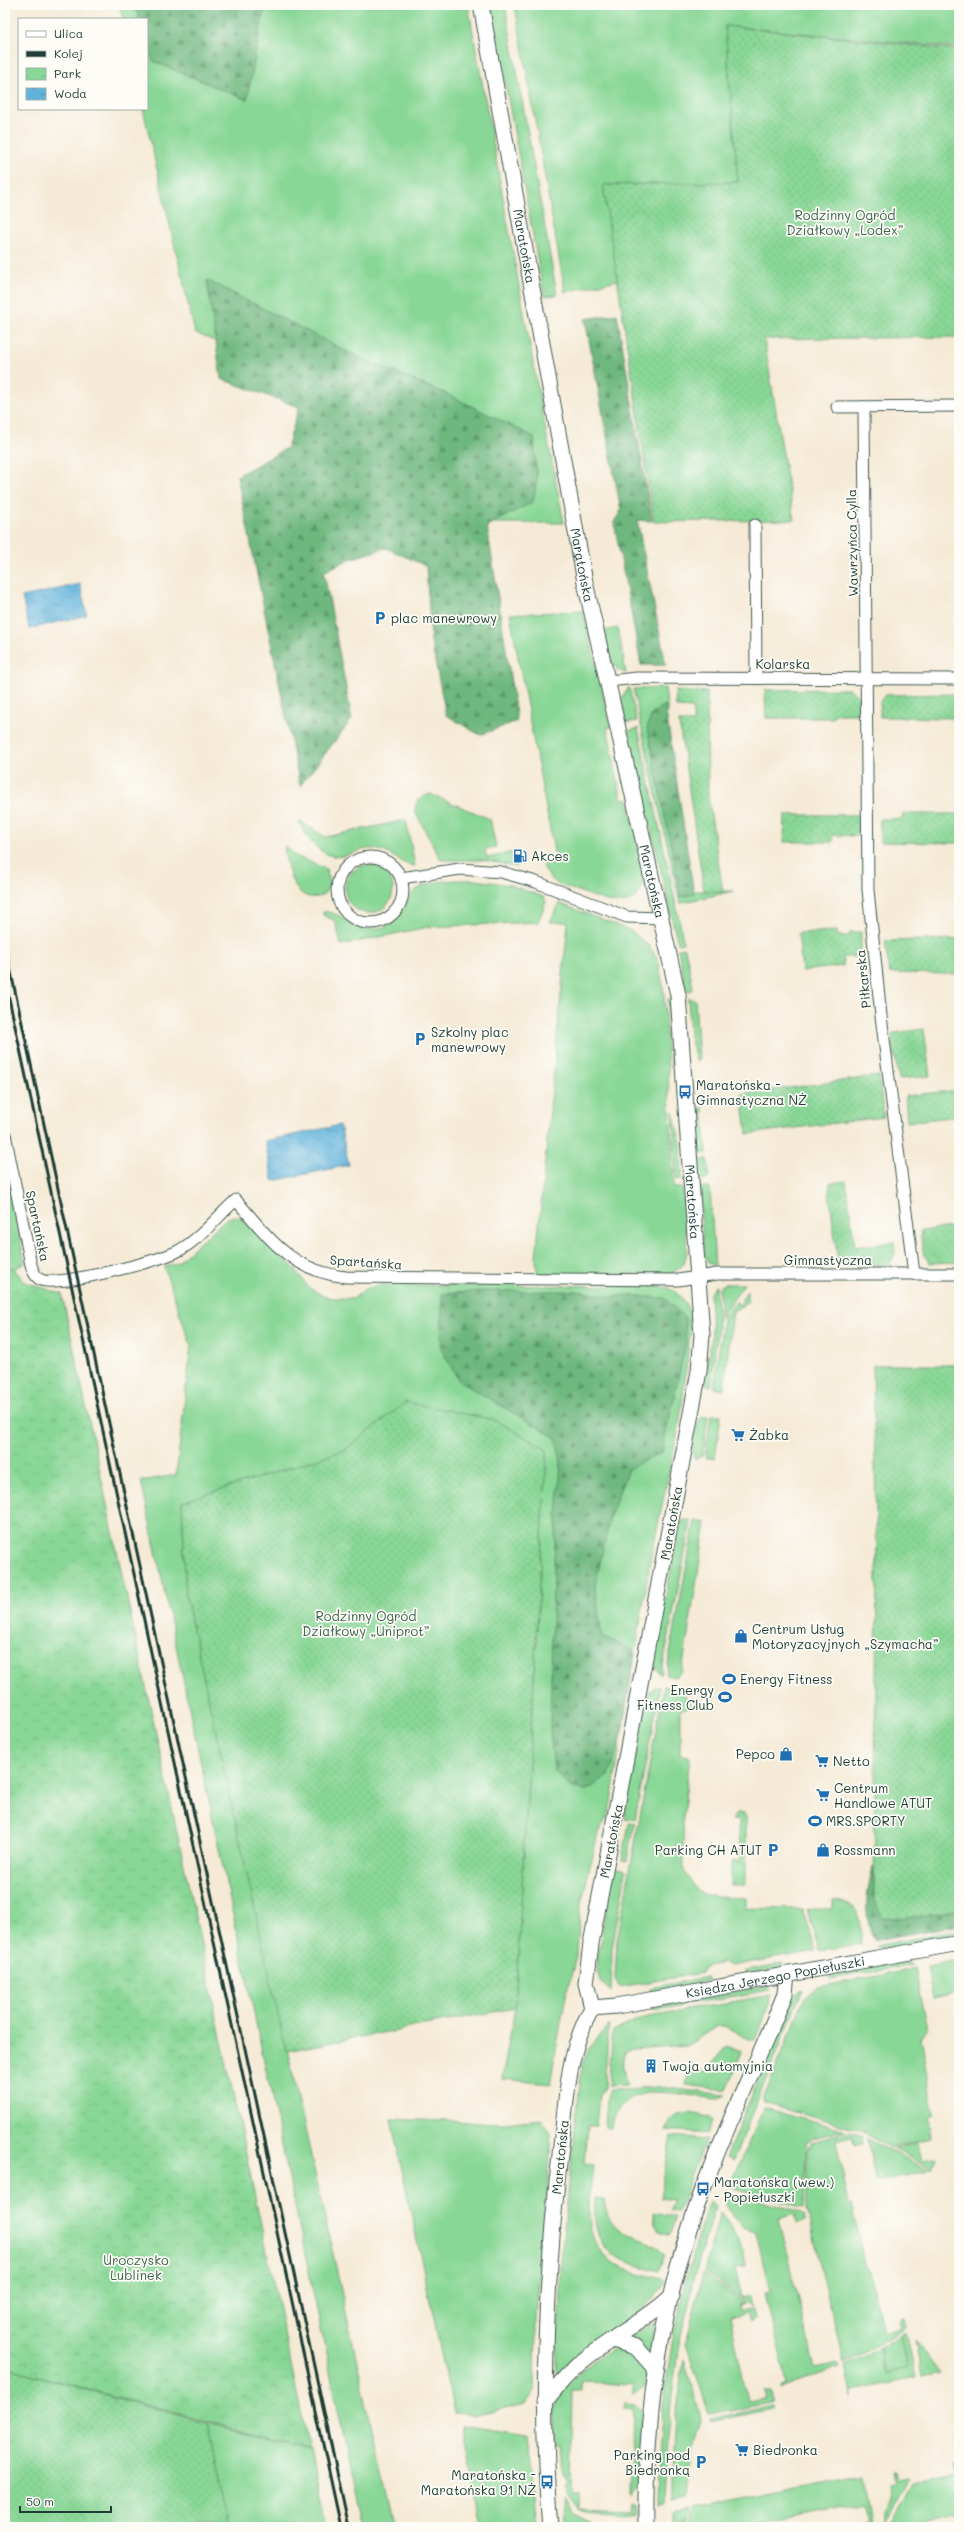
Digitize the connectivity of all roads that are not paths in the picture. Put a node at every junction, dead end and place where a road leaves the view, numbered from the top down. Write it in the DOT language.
graph roads {
  1 [pos="481,5"];
  2 [pos="959,406"];
  3 [pos="837,407"];
  4 [pos="864,407"];
  5 [pos="755,525"];
  6 [pos="756,678"];
  7 [pos="867,679"];
  8 [pos="959,679"];
  9 [pos="608,681"];
  10 [pos="401,878"];
  11 [pos="663,918"];
  12 [pos="5,1134"];
  13 [pos="914,1274"];
  14 [pos="959,1274"];
  15 [pos="697,1277"];
  16 [pos="678,1280"];
  17 [pos="959,1943"];
  18 [pos="787,1974"];
  19 [pos="592,2008"];
  20 [pos="672,2296"];
  21 [pos="612,2340"];
  22 [pos="656,2370"];
  23 [pos="545,2401"];
  24 [pos="550,2527"];
  25 [pos="646,2527"];
  1 -- 9 [label="main road, Maratońska"];
  2 -- 4 [label="street"];
  3 -- 4 [label="street"];
  4 -- 7 [label="street, Wawrzyńca Cylla"];
  5 -- 6 [label="street"];
  6 -- 7 [label="street, Kolarska"];
  6 -- 9 [label="street, Kolarska"];
  7 -- 8 [label="street, Kolarska"];
  7 -- 13 [label="street, Piłkarska"];
  9 -- 11 [label="main road, Maratońska"];
  10 -- 10 [label="street"];
  10 -- 11 [label="street"];
  11 -- 15 [label="main road, Maratońska"];
  12 -- 16 [label="street, Spartańska"];
  13 -- 14 [label="street, Gimnastyczna"];
  13 -- 15 [label="street, Gimnastyczna"];
  15 -- 16 [label="street, Gimnastyczna"];
  15 -- 19 [label="main road, Maratońska"];
  17 -- 18 [label="main road, Księdza Jerzego Popiełuszki"];
  18 -- 19 [label="main road, Księdza Jerzego Popiełuszki"];
  18 -- 20 [label="main road"];
  19 -- 23 [label="main road, Maratońska"];
  20 -- 21 [label="main road"];
  20 -- 22 [label="main road"];
  21 -- 22 [label="main road"];
  21 -- 23 [label="main road"];
  22 -- 25 [label="main road"];
  23 -- 24 [label="main road, Maratońska"];
}
